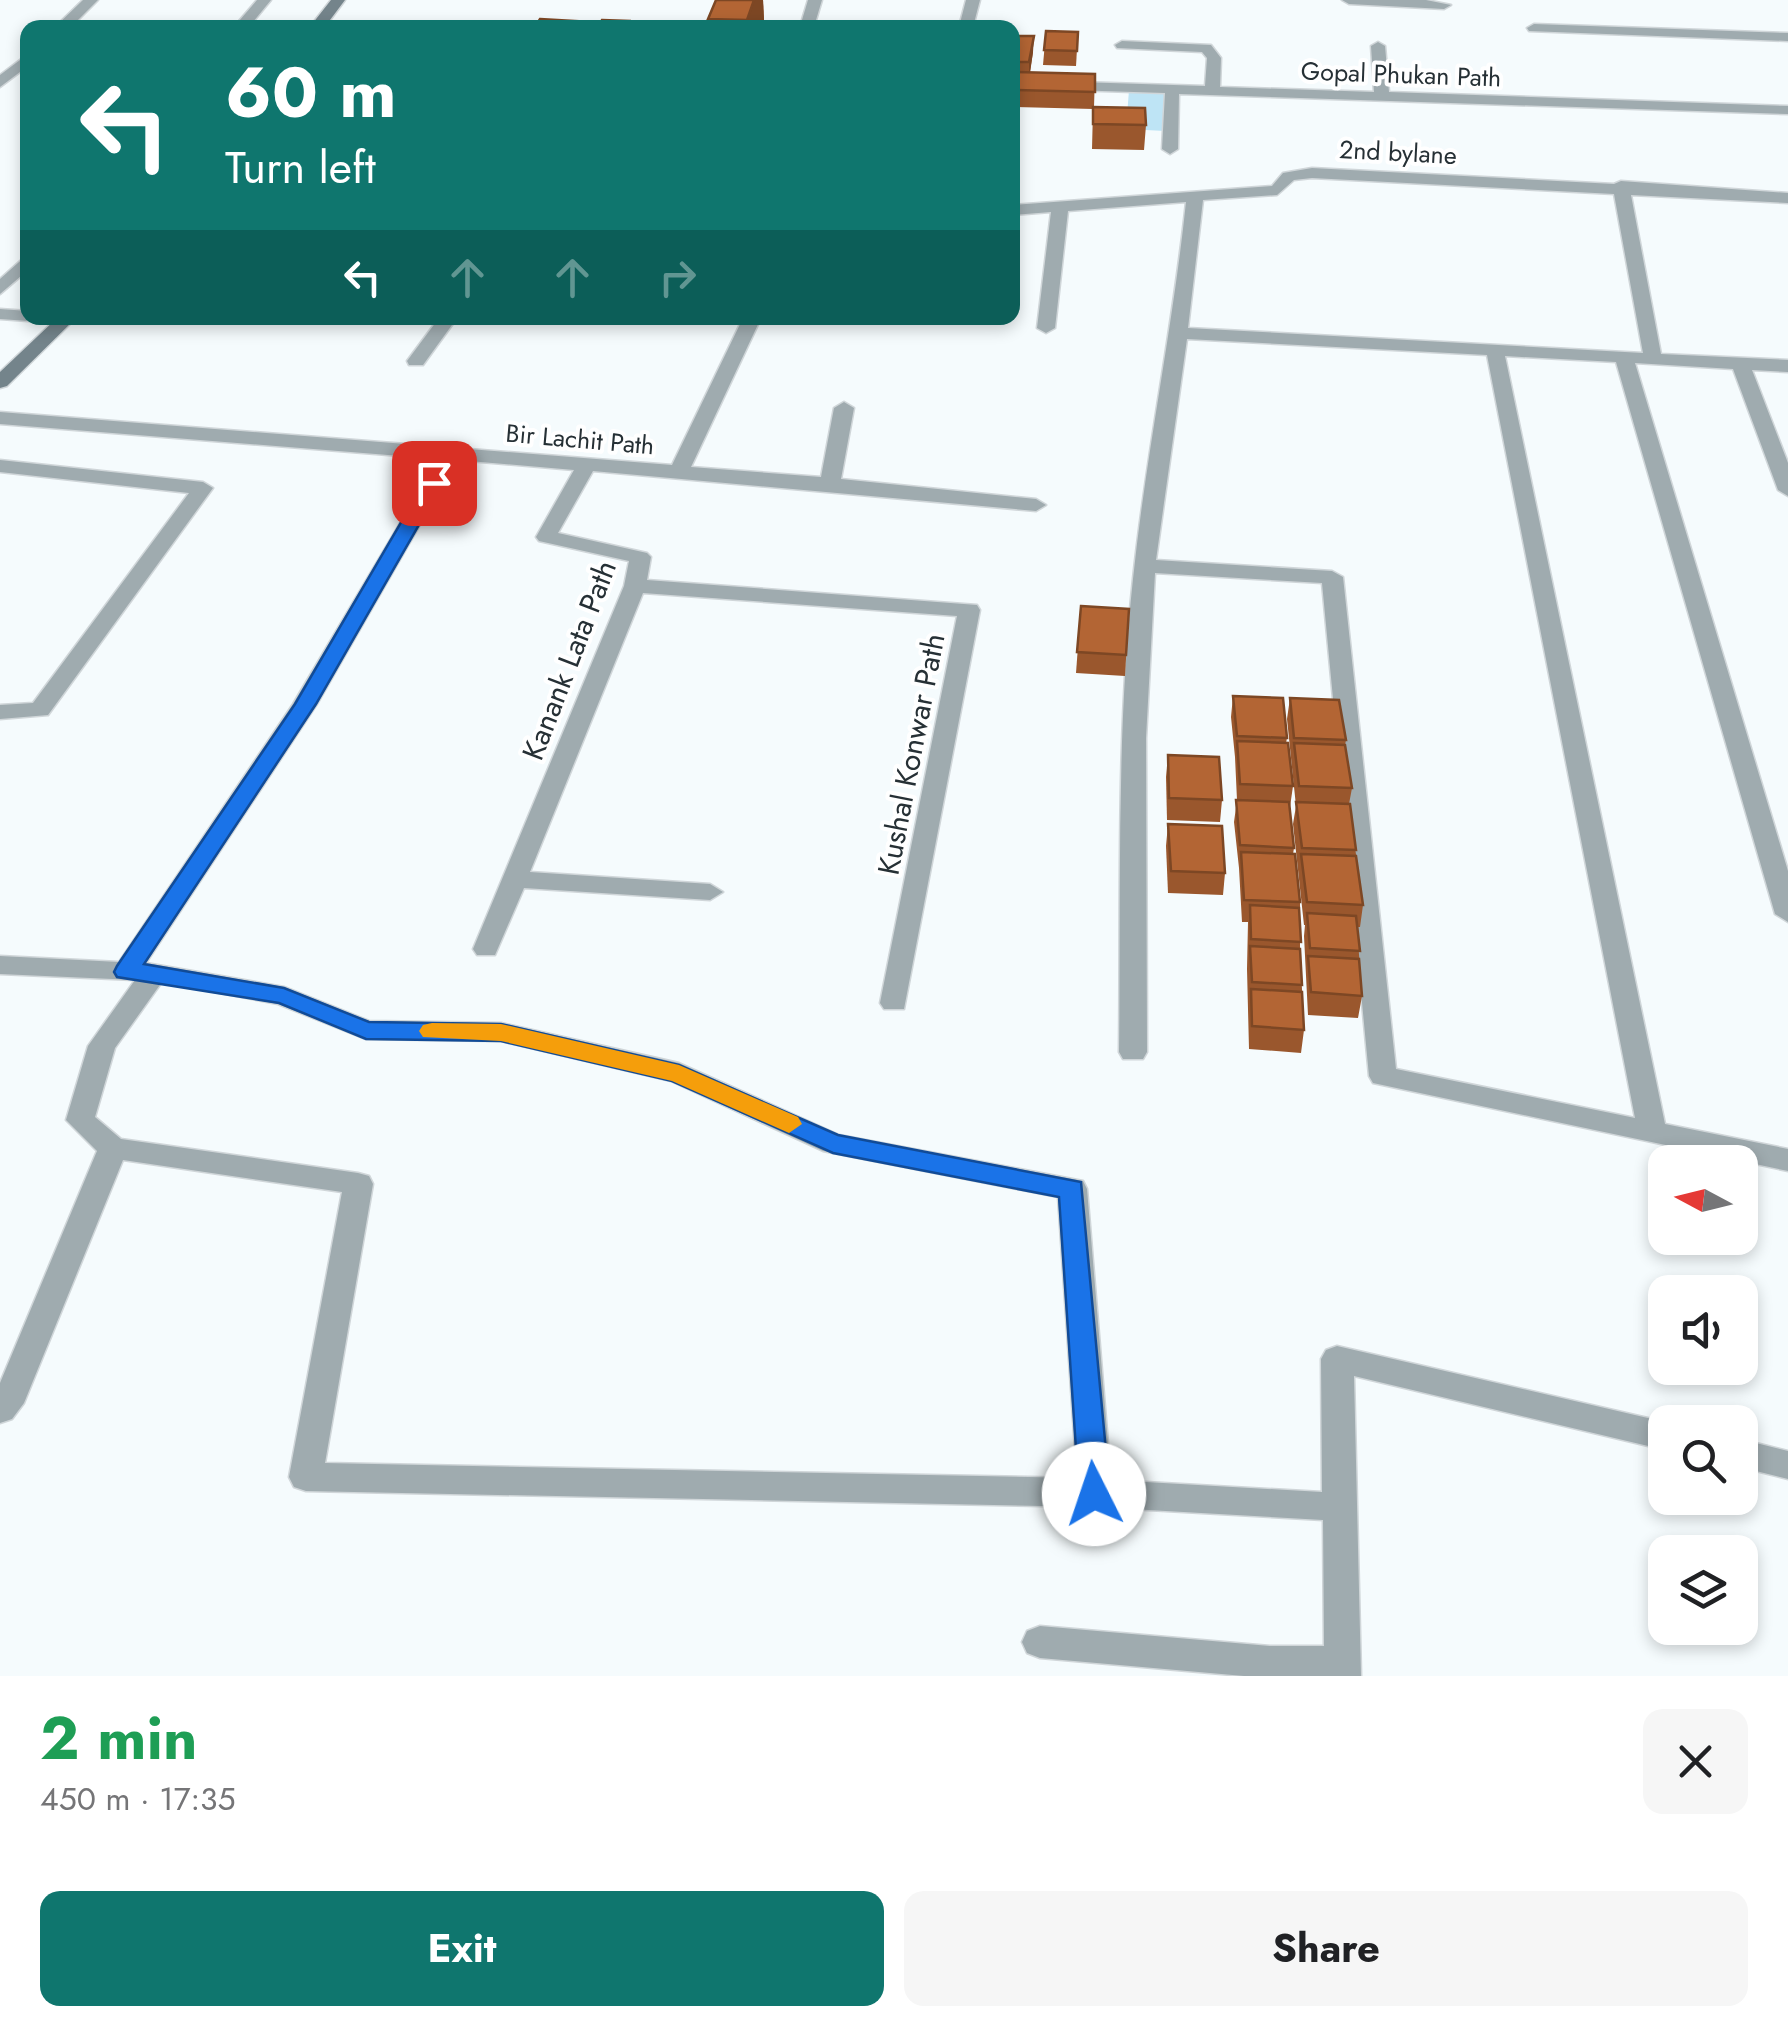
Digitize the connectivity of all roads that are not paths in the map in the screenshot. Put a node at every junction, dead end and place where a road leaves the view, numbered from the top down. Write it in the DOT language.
graph roads {
  1 [pos="91,0"];
  2 [pos="264,0"];
  3 [pos="338,0"];
  4 [pos="815,0"];
  5 [pos="1352,0"];
  6 [pos="1382,1"];
  7 [pos="1444,5"];
  8 [pos="70,20"];
  9 [pos="247,20"];
  10 [pos="322,20"];
  11 [pos="809,20"];
  12 [pos="1379,20"];
  13 [pos="1534,28"];
  14 [pos="1788,38"];
  15 [pos="1122,45"];
  16 [pos="1378,46"];
  17 [pos="20,65"];
  18 [pos="0,83"];
  19 [pos="1020,84"];
  20 [pos="1172,90"];
  21 [pos="1212,91"];
  22 [pos="1382,96"];
  23 [pos="1788,110"];
  24 [pos="1170,149"];
  25 [pos="1621,186"];
  26 [pos="1195,196"];
  27 [pos="1788,198"];
  28 [pos="1060,206"];
  29 [pos="1020,209"];
  30 [pos="20,268"];
  31 [pos="0,289"];
  32 [pos="57,325"];
  33 [pos="443,325"];
  34 [pos="749,325"];
  35 [pos="1046,328"];
  36 [pos="1182,333"];
  37 [pos="1495,351"];
  38 [pos="1624,358"];
  39 [pos="1653,360"];
  40 [pos="416,361"];
  41 [pos="1742,364"];
  42 [pos="1788,366"];
  43 [pos="0,382"];
  44 [pos="844,408"];
  45 [pos="0,418"];
  46 [pos="450,454"];
  47 [pos="586,465"];
  48 [pos="0,466"];
  49 [pos="679,472"];
  50 [pos="830,484"];
  51 [pos="1788,490"];
  52 [pos="1036,505"];
  53 [pos="1146,566"];
  54 [pos="634,586"];
  55 [pos="0,712"];
  56 [pos="514,880"];
  57 [pos="710,892"];
  58 [pos="1788,914"];
  59 [pos="486,950"];
  60 [pos="0,964"];
  61 [pos="141,972"];
  62 [pos="894,1003"];
  63 [pos="1133,1052"];
  64 [pos="1652,1134"];
  65 [pos="113,1148"];
  66 [pos="1788,1160"];
  67 [pos="0,1410"];
  68 [pos="1648,1432"];
  69 [pos="1758,1458"];
  70 [pos="1788,1465"];
  71 [pos="1094,1494"];
  72 [pos="1340,1507"];
  73 [pos="1040,1642"];
  74 [pos="1343,1669"];
  1 -- 8 [label="street"];
  2 -- 9 [label="street"];
  3 -- 10 [label="street"];
  4 -- 11 [label="street"];
  5 -- 6 [label="street"];
  5 -- 12 [label="street"];
  6 -- 7 [label="street"];
  13 -- 14 [label="street"];
  15 -- 21 [label="street"];
  16 -- 22 [label="street"];
  17 -- 18 [label="street"];
  19 -- 20 [label="street, Gopal Phukan Path"];
  20 -- 21 [label="street, Gopal Phukan Path"];
  20 -- 24 [label="street"];
  21 -- 22 [label="street, Gopal Phukan Path"];
  22 -- 23 [label="street, Gopal Phukan Path"];
  25 -- 26 [label="street, 2nd bylane"];
  25 -- 27 [label="street, 2nd bylane"];
  25 -- 39 [label="street"];
  26 -- 28 [label="street, 2nd bylane"];
  26 -- 36 [label="street"];
  28 -- 29 [label="street, 2nd bylane"];
  28 -- 35 [label="street"];
  30 -- 31 [label="street"];
  32 -- 43 [label="street"];
  33 -- 40 [label="street"];
  34 -- 49 [label="street"];
  36 -- 37 [label="street"];
  36 -- 53 [label="street"];
  37 -- 38 [label="street"];
  37 -- 64 [label="street"];
  38 -- 39 [label="street"];
  38 -- 58 [label="street"];
  39 -- 41 [label="street"];
  41 -- 42 [label="street"];
  41 -- 51 [label="street"];
  44 -- 50 [label="street"];
  45 -- 46 [label="street, Bir Lachit Path"];
  46 -- 47 [label="street, Bir Lachit Path"];
  46 -- 61 [label="street"];
  47 -- 49 [label="street, Bir Lachit Path"];
  47 -- 54 [label="street, Kanank Lata Path"];
  48 -- 55 [label="street"];
  49 -- 50 [label="street, Bir Lachit Path"];
  50 -- 52 [label="street, Bir Lachit Path"];
  53 -- 63 [label="street"];
  53 -- 64 [label="street"];
  54 -- 56 [label="street, Kanank Lata Path"];
  54 -- 62 [label="street, Kushal Konwar Path"];
  56 -- 57 [label="street"];
  56 -- 59 [label="street, Kanank Lata Path"];
  60 -- 61 [label="street"];
  61 -- 65 [label="street"];
  61 -- 71 [label="street"];
  64 -- 66 [label="street"];
  65 -- 67 [label="street"];
  65 -- 71 [label="street"];
  68 -- 72 [label="street"];
  69 -- 70 [label="street"];
  71 -- 72 [label="street"];
  72 -- 74 [label="street"];
  73 -- 74 [label="street"];
}
